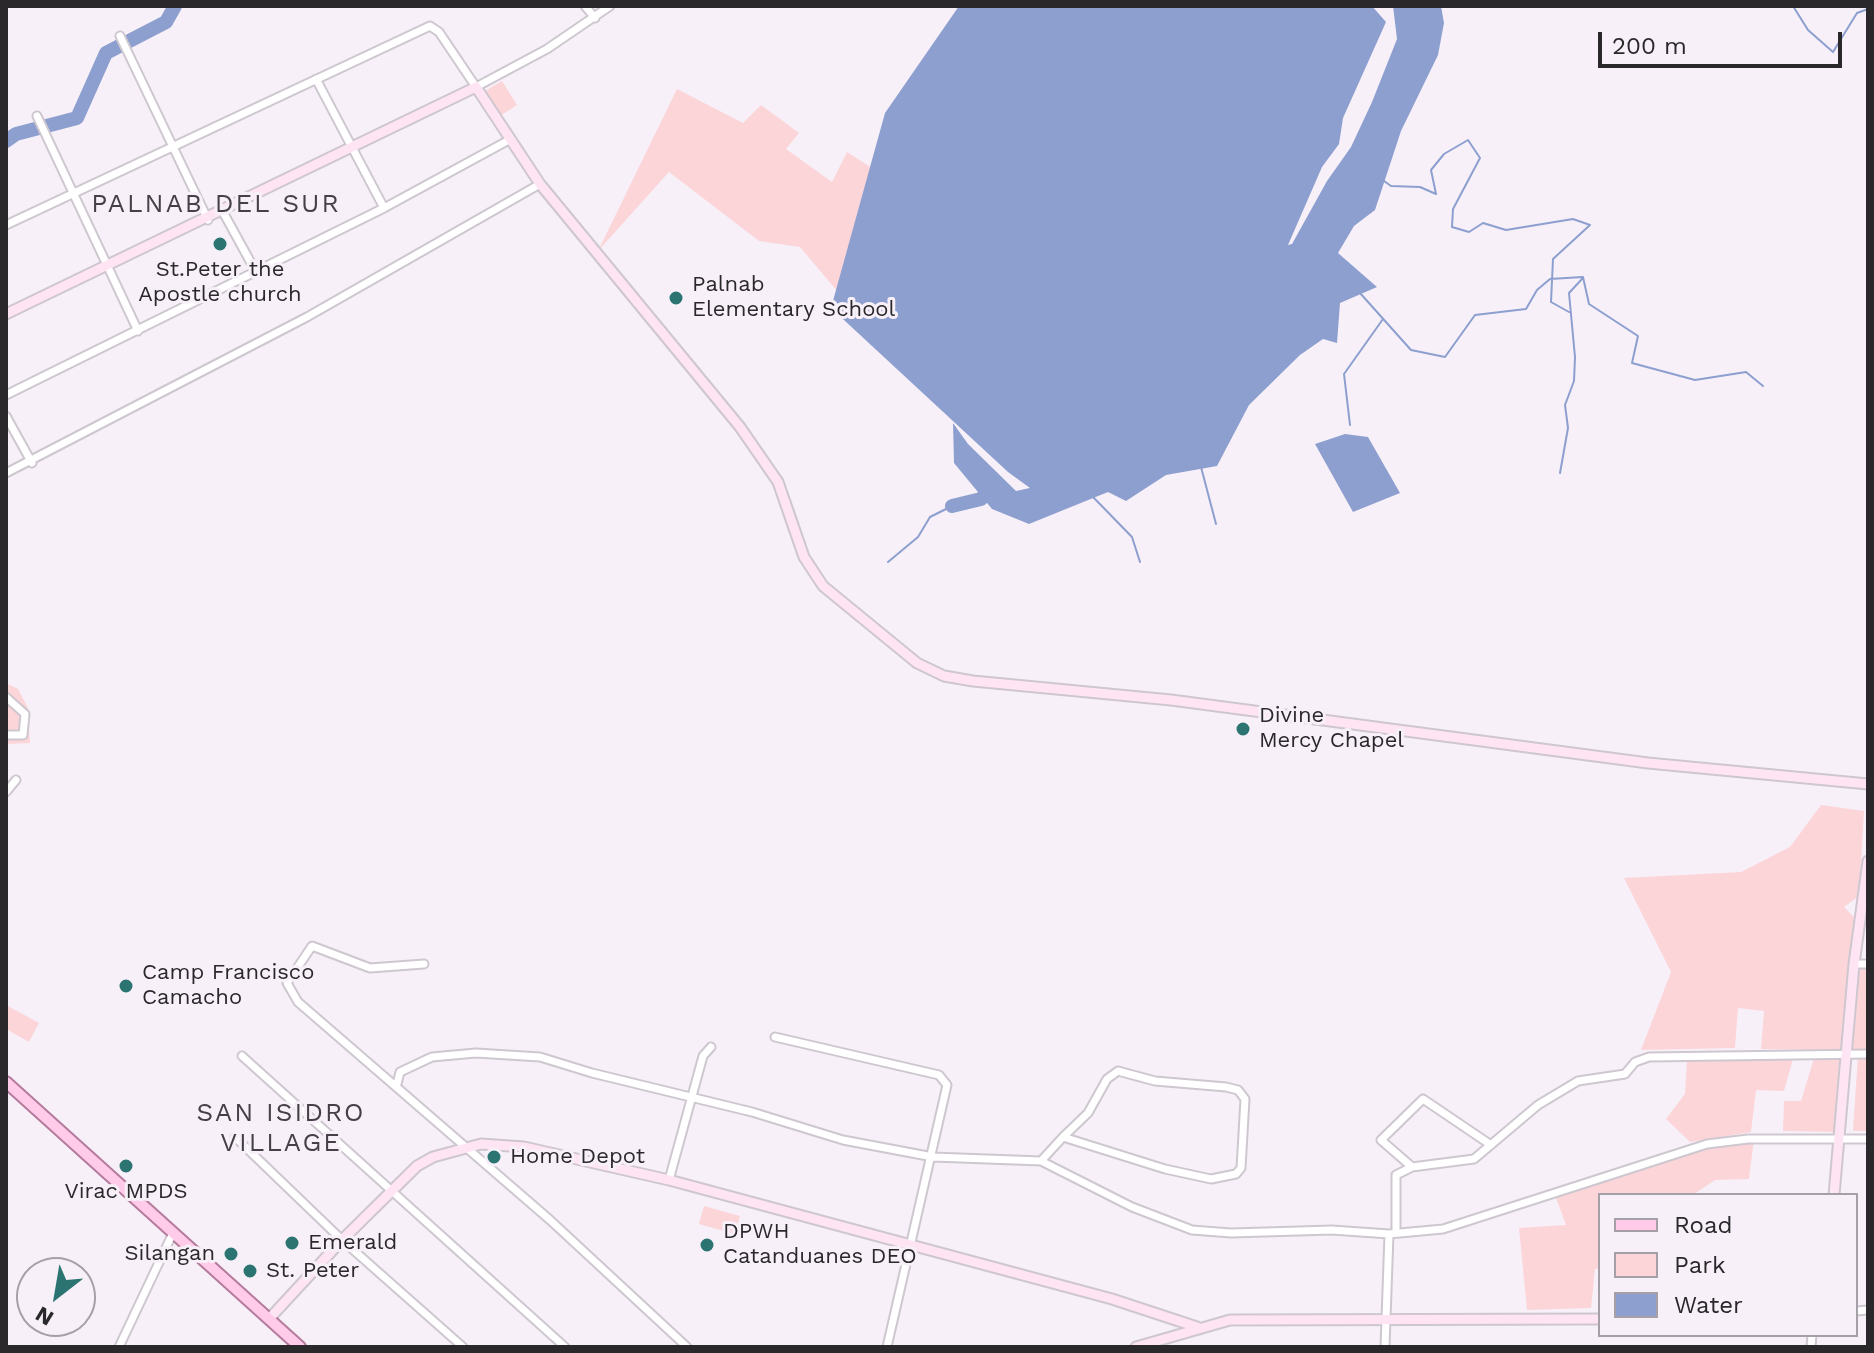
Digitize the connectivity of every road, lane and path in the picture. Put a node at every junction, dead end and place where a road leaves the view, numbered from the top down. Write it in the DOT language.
graph roads {
  1 [pos="585,6"];
  2 [pos="610,6"];
  3 [pos="595,18"];
  4 [pos="120,36"];
  5 [pos="316,79"];
  6 [pos="476,87"];
  7 [pos="37,116"];
  8 [pos="509,140"];
  9 [pos="172,148"];
  10 [pos="350,149"];
  11 [pos="540,184"];
  12 [pos="74,193"];
  13 [pos="384,208"];
  14 [pos="223,212"];
  15 [pos="208,220"];
  16 [pos="6,225"];
  17 [pos="109,266"];
  18 [pos="256,272"];
  19 [pos="6,314"];
  20 [pos="138,331"];
  21 [pos="6,395"];
  22 [pos="6,416"];
  23 [pos="32,463"];
  24 [pos="6,473"];
  25 [pos="6,697"];
  26 [pos="6,735"];
  27 [pos="16,780"];
  28 [pos="1868,784"];
  29 [pos="6,792"];
  30 [pos="1868,861"];
  31 [pos="424,964"];
  32 [pos="1854,964"];
  33 [pos="1868,964"];
  34 [pos="775,1037"];
  35 [pos="711,1047"];
  36 [pos="1846,1054"];
  37 [pos="1868,1054"];
  38 [pos="242,1056"];
  39 [pos="6,1082"];
  40 [pos="397,1084"];
  41 [pos="694,1098"];
  42 [pos="235,1137"];
  43 [pos="1063,1137"];
  44 [pos="1838,1139"];
  45 [pos="1868,1139"];
  46 [pos="1491,1145"];
  47 [pos="463,1147"];
  48 [pos="933,1157"];
  49 [pos="1041,1161"];
  50 [pos="1412,1167"];
  51 [pos="669,1180"];
  52 [pos="390,1190"];
  53 [pos="1834,1193"];
  54 [pos="1392,1234"];
  55 [pos="172,1235"];
  56 [pos="342,1240"];
  57 [pos="913,1244"];
  58 [pos="269,1319"];
  59 [pos="1598,1319"];
  60 [pos="1386,1321"];
  61 [pos="1197,1327"];
  62 [pos="119,1347"];
  63 [pos="300,1347"];
  64 [pos="463,1347"];
  65 [pos="565,1347"];
  66 [pos="687,1347"];
  67 [pos="887,1347"];
  68 [pos="1136,1347"];
  69 [pos="1385,1347"];
  1 -- 3 [label="street"];
  2 -- 3 [label="street"];
  3 -- 6 [label="street"];
  4 -- 9 [label="street"];
  5 -- 6 [label="street"];
  5 -- 9 [label="street"];
  5 -- 10 [label="street"];
  6 -- 8 [label="street"];
  6 -- 10 [label="street"];
  7 -- 12 [label="street"];
  8 -- 11 [label="street"];
  8 -- 13 [label="street"];
  9 -- 12 [label="street"];
  9 -- 15 [label="street"];
  10 -- 13 [label="street"];
  10 -- 14 [label="street"];
  11 -- 23 [label="street"];
  11 -- 28 [label="street"];
  12 -- 16 [label="street"];
  12 -- 17 [label="street"];
  13 -- 18 [label="street"];
  14 -- 15 [label="street"];
  14 -- 18 [label="street"];
  15 -- 17 [label="street"];
  17 -- 19 [label="street"];
  17 -- 20 [label="street"];
  18 -- 20 [label="street"];
  20 -- 21 [label="street"];
  22 -- 23 [label="street"];
  23 -- 24 [label="street"];
  25 -- 26 [label="street"];
  27 -- 29 [label="street"];
  30 -- 32 [label="street"];
  31 -- 40 [label="street"];
  32 -- 33 [label="street"];
  32 -- 36 [label="street"];
  34 -- 48 [label="street"];
  35 -- 41 [label="street"];
  36 -- 37 [label="street"];
  36 -- 44 [label="street"];
  36 -- 46 [label="street"];
  38 -- 52 [label="street"];
  39 -- 55 [label="main road"];
  40 -- 41 [label="street"];
  40 -- 47 [label="street"];
  41 -- 48 [label="street"];
  41 -- 51 [label="street"];
  42 -- 56 [label="street"];
  43 -- 43 [label="street"];
  43 -- 49 [label="street"];
  44 -- 45 [label="street"];
  44 -- 53 [label="street"];
  44 -- 54 [label="street"];
  46 -- 50 [label="street"];
  46 -- 50 [label="street"];
  47 -- 51 [label="street"];
  47 -- 52 [label="street"];
  47 -- 66 [label="street"];
  48 -- 49 [label="street"];
  48 -- 57 [label="street"];
  49 -- 54 [label="street"];
  50 -- 54 [label="street"];
  51 -- 57 [label="street"];
  52 -- 56 [label="street"];
  52 -- 65 [label="street"];
  54 -- 60 [label="street"];
  55 -- 58 [label="main road"];
  55 -- 62 [label="street"];
  56 -- 58 [label="street"];
  56 -- 64 [label="street"];
  57 -- 61 [label="street"];
  57 -- 67 [label="street"];
  58 -- 63 [label="main road"];
  59 -- 60 [label="street"];
  60 -- 61 [label="street"];
  60 -- 69 [label="street"];
  61 -- 68 [label="street"];
}
